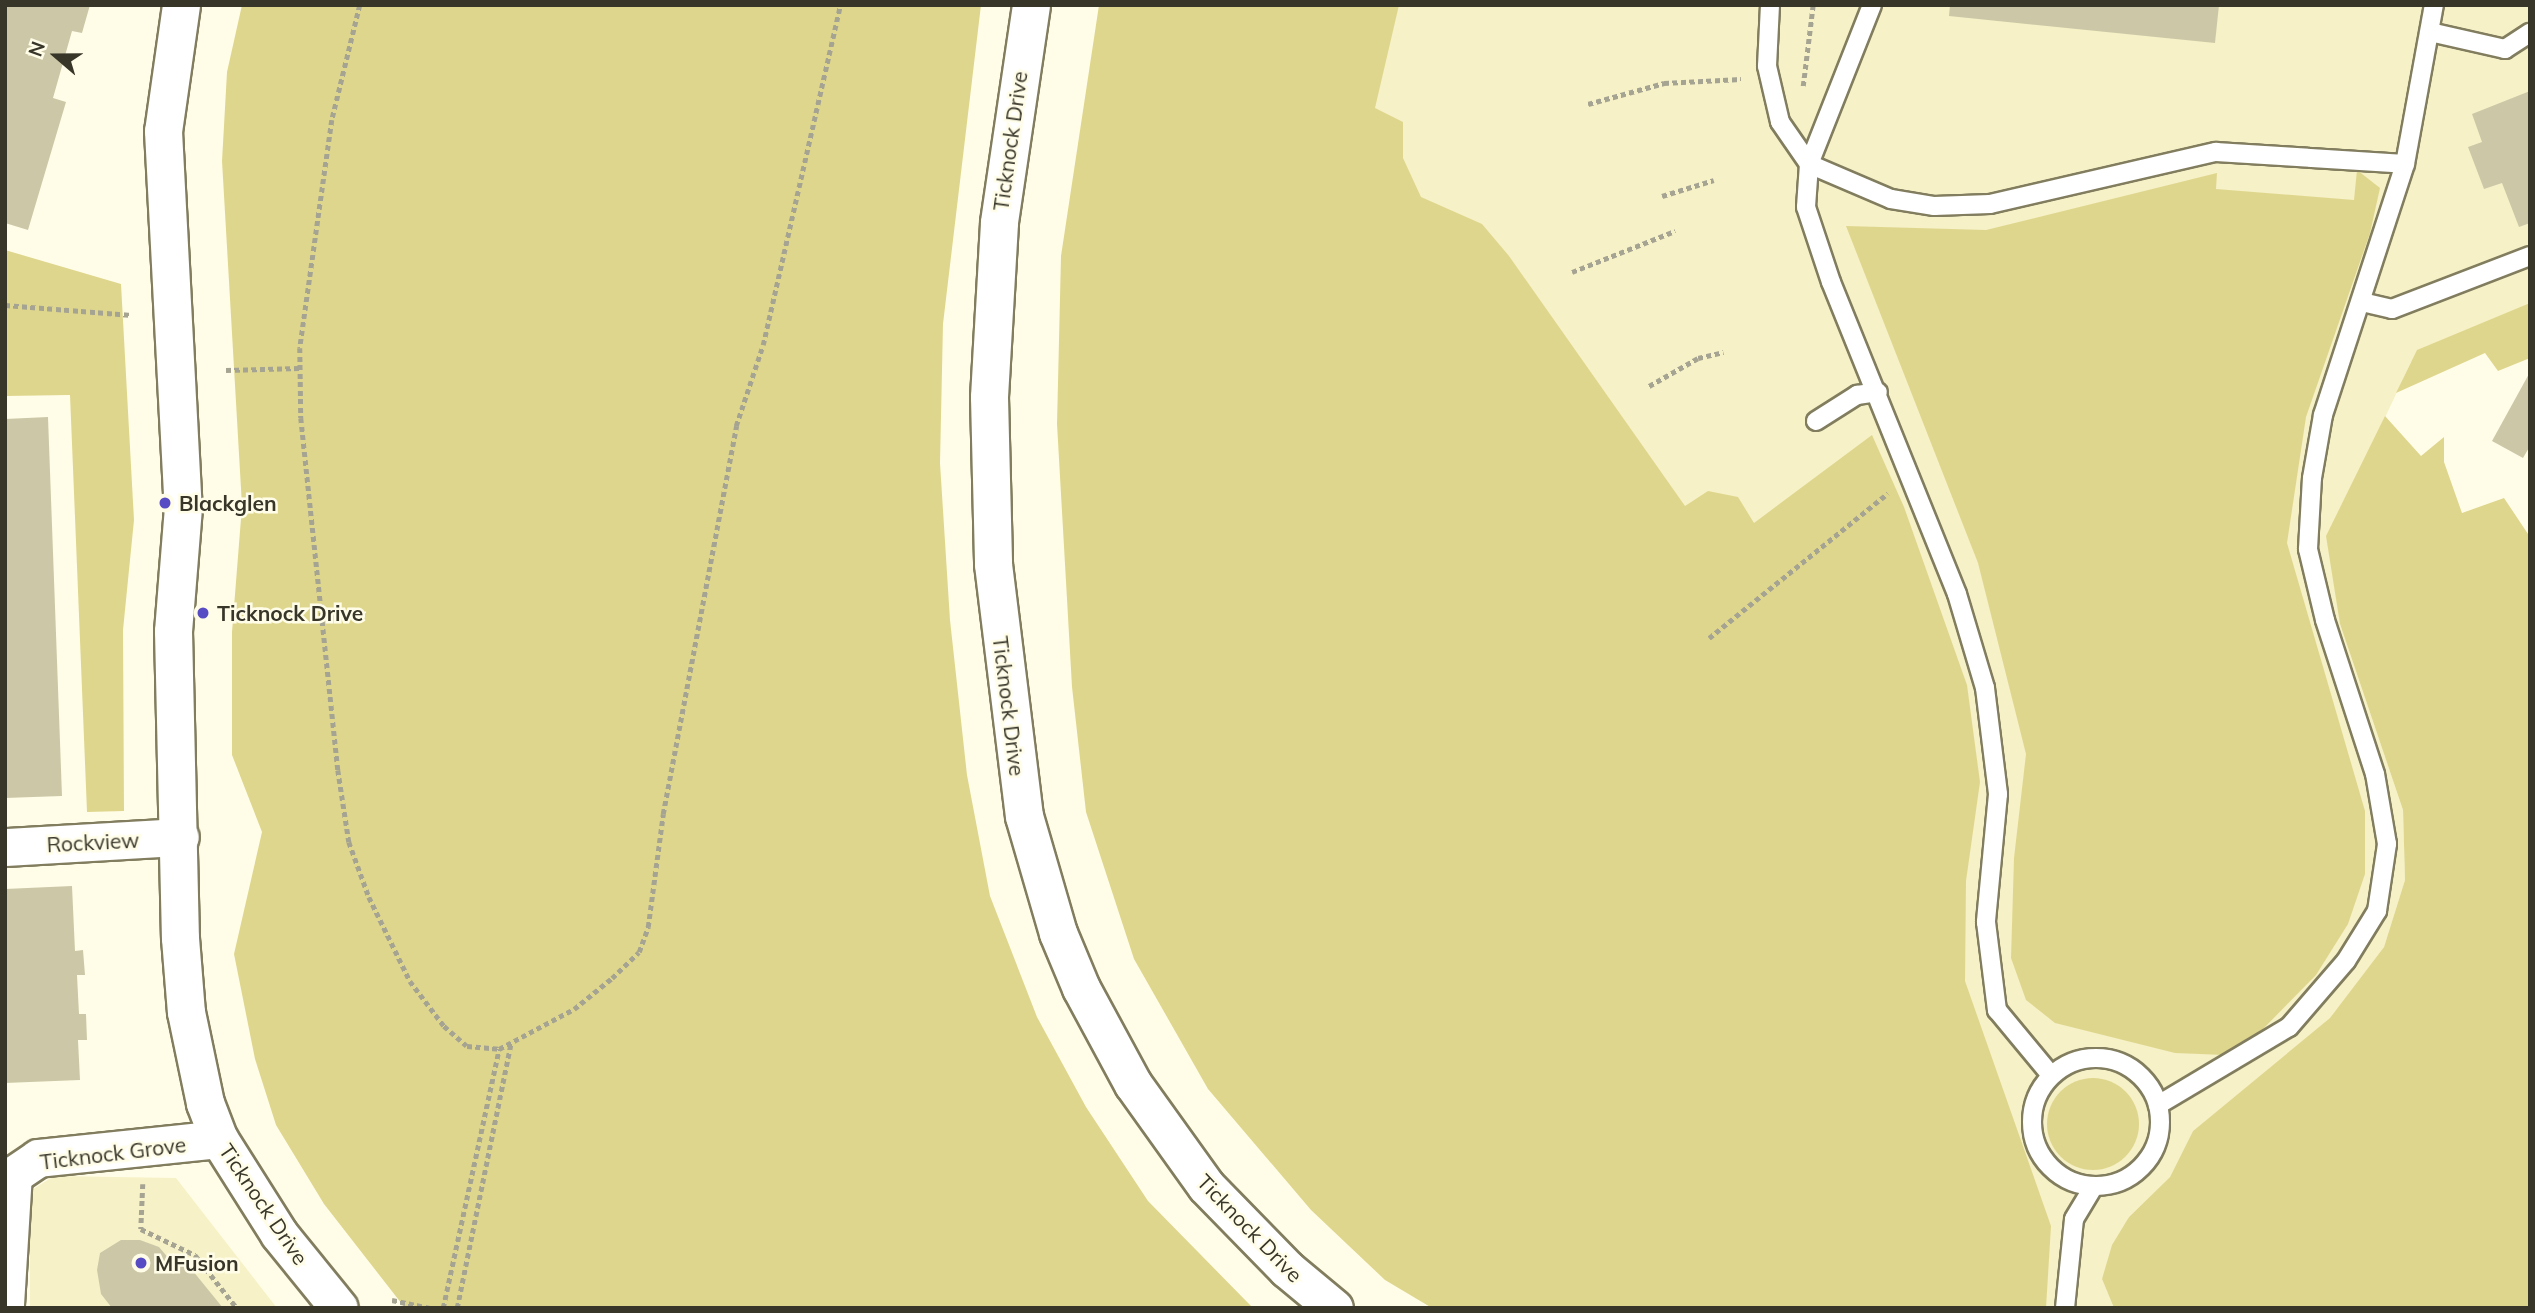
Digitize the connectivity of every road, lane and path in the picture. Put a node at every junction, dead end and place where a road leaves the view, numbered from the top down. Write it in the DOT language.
graph roads {
  1 [pos="181,5"];
  2 [pos="360,5"];
  3 [pos="840,5"];
  4 [pos="1031,5"];
  5 [pos="1770,5"];
  6 [pos="1814,5"];
  7 [pos="1872,5"];
  8 [pos="2434,5"];
  9 [pos="2430,32"];
  10 [pos="2530,33"];
  11 [pos="1773,91"];
  12 [pos="1588,104"];
  13 [pos="1809,164"];
  14 [pos="2405,164"];
  15 [pos="1714,180"];
  16 [pos="1662,196"];
  17 [pos="1675,231"];
  18 [pos="2530,256"];
  19 [pos="1572,272"];
  20 [pos="2362,302"];
  21 [pos="5,305"];
  22 [pos="132,315"];
  23 [pos="1723,352"];
  24 [pos="300,368"];
  25 [pos="226,370"];
  26 [pos="1649,386"];
  27 [pos="1878,392"];
  28 [pos="1816,421"];
  29 [pos="1910,475"];
  30 [pos="1709,638"];
  31 [pos="180,837"];
  32 [pos="5,847"];
  33 [pos="512,1042"];
  34 [pos="499,1049"];
  35 [pos="2051,1075"];
  36 [pos="2158,1105"];
  37 [pos="219,1139"];
  38 [pos="143,1181"];
  39 [pos="2093,1187"];
  40 [pos="392,1300"];
  41 [pos="5,1304"];
  42 [pos="2068,1304"];
  43 [pos="237,1308"];
  44 [pos="339,1308"];
  45 [pos="430,1308"];
  46 [pos="443,1308"];
  47 [pos="457,1308"];
  48 [pos="1334,1308"];
  1 -- 31 [label="street, Ticknock Drive"];
  2 -- 24 [label="path"];
  3 -- 33 [label="path"];
  4 -- 48 [label="street, Ticknock Drive"];
  5 -- 11 [label="lane"];
  6 -- 11 [label="path"];
  7 -- 13 [label="lane"];
  8 -- 9 [label="lane"];
  9 -- 10 [label="lane"];
  9 -- 14 [label="lane"];
  11 -- 12 [label="path"];
  11 -- 13 [label="lane"];
  13 -- 14 [label="lane"];
  13 -- 27 [label="lane"];
  14 -- 20 [label="lane"];
  15 -- 16 [label="path"];
  17 -- 19 [label="path"];
  18 -- 20 [label="lane"];
  20 -- 36 [label="lane"];
  21 -- 22 [label="path"];
  23 -- 26 [label="path"];
  24 -- 25 [label="path"];
  24 -- 34 [label="path"];
  27 -- 28 [label="lane"];
  27 -- 29 [label="lane"];
  29 -- 30 [label="path"];
  29 -- 35 [label="lane"];
  31 -- 32 [label="street, Rockview"];
  31 -- 37 [label="street, Ticknock Drive"];
  33 -- 34 [label="path"];
  33 -- 47 [label="path"];
  34 -- 46 [label="path"];
  35 -- 36 [label="lane"];
  35 -- 39 [label="lane"];
  36 -- 39 [label="lane"];
  37 -- 41 [label="street, Ticknock Grove"];
  37 -- 44 [label="street, Ticknock Drive"];
  38 -- 43 [label="path"];
  39 -- 42 [label="lane"];
  40 -- 45 [label="path"];
}
